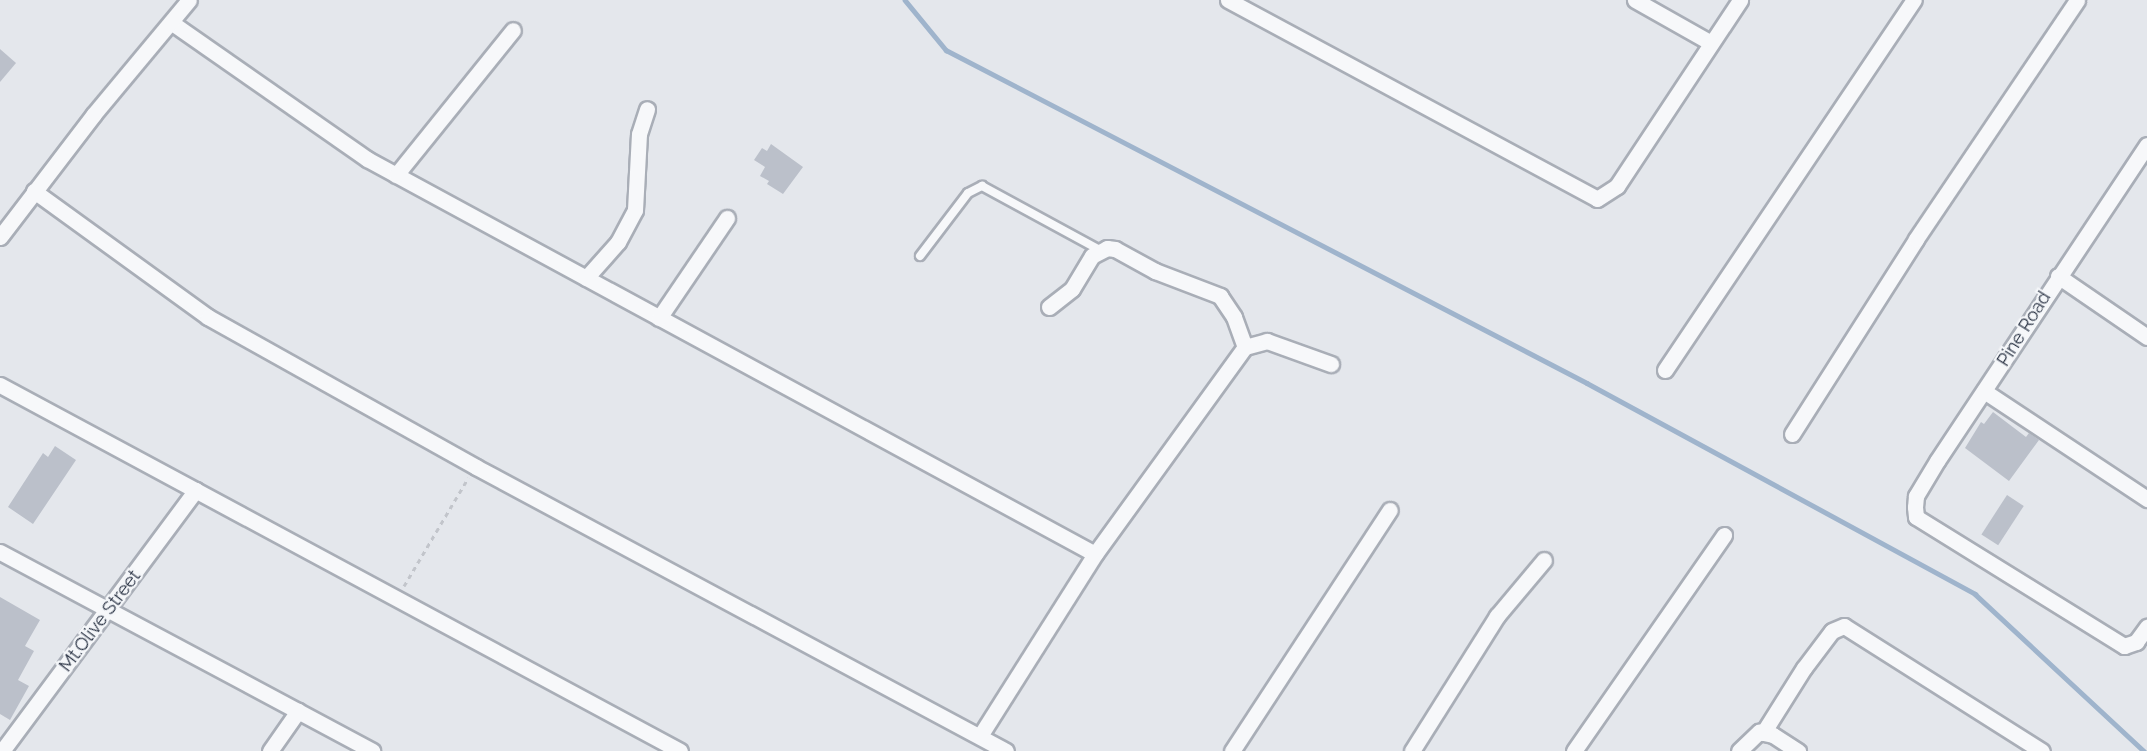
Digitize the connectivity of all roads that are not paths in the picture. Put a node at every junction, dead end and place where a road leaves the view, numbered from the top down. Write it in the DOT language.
graph roads {
  1 [pos="189,0"];
  2 [pos="1228,0"];
  3 [pos="1635,0"];
  4 [pos="1740,0"];
  5 [pos="1914,0"];
  6 [pos="2078,0"];
  7 [pos="172,23"];
  8 [pos="513,30"];
  9 [pos="1711,43"];
  10 [pos="647,109"];
  11 [pos="2147,146"];
  12 [pos="2142,163"];
  13 [pos="396,175"];
  14 [pos="34,191"];
  15 [pos="727,218"];
  16 [pos="0,237"];
  17 [pos="1100,250"];
  18 [pos="920,256"];
  19 [pos="2058,276"];
  20 [pos="586,278"];
  21 [pos="1049,306"];
  22 [pos="659,318"];
  23 [pos="2147,337"];
  24 [pos="1245,347"];
  25 [pos="1331,364"];
  26 [pos="1665,370"];
  27 [pos="0,385"];
  28 [pos="1984,391"];
  29 [pos="1792,434"];
  30 [pos="196,490"];
  31 [pos="2147,499"];
  32 [pos="1390,510"];
  33 [pos="1724,535"];
  34 [pos="0,552"];
  35 [pos="1095,554"];
  36 [pos="1544,560"];
  37 [pos="110,610"];
  38 [pos="2147,627"];
  39 [pos="298,711"];
  40 [pos="1763,733"];
  41 [pos="980,736"];
  42 [pos="3,751"];
  43 [pos="270,751"];
  44 [pos="372,751"];
  45 [pos="680,751"];
  46 [pos="1006,751"];
  47 [pos="1232,751"];
  48 [pos="1412,751"];
  49 [pos="1574,751"];
  50 [pos="1739,751"];
  51 [pos="1798,751"];
  52 [pos="2042,751"];
  1 -- 7 [label="street"];
  2 -- 9 [label="street"];
  3 -- 9 [label="street"];
  4 -- 9 [label="street"];
  5 -- 26 [label="street"];
  6 -- 29 [label="street"];
  7 -- 13 [label="street"];
  7 -- 14 [label="street"];
  8 -- 13 [label="street"];
  10 -- 20 [label="street"];
  11 -- 12 [label="street, Pine Road"];
  12 -- 19 [label="street, Pine Road"];
  13 -- 20 [label="street"];
  14 -- 16 [label="street"];
  14 -- 41 [label="street"];
  15 -- 22 [label="street"];
  17 -- 18 [label="lane"];
  17 -- 21 [label="street"];
  17 -- 24 [label="street"];
  19 -- 23 [label="street"];
  19 -- 28 [label="street, Pine Road"];
  20 -- 22 [label="street"];
  22 -- 35 [label="street"];
  24 -- 25 [label="street"];
  24 -- 35 [label="street"];
  27 -- 30 [label="street"];
  28 -- 31 [label="street"];
  28 -- 38 [label="street, Pine Road"];
  30 -- 37 [label="street, Mt.Olive Street"];
  30 -- 45 [label="street"];
  32 -- 47 [label="street"];
  33 -- 49 [label="street"];
  34 -- 37 [label="street"];
  35 -- 41 [label="street"];
  36 -- 48 [label="street"];
  37 -- 39 [label="street"];
  37 -- 42 [label="street, Mt.Olive Street"];
  39 -- 43 [label="street"];
  39 -- 44 [label="street"];
  40 -- 50 [label="street"];
  40 -- 51 [label="street"];
  40 -- 52 [label="street"];
  41 -- 46 [label="street"];
}
